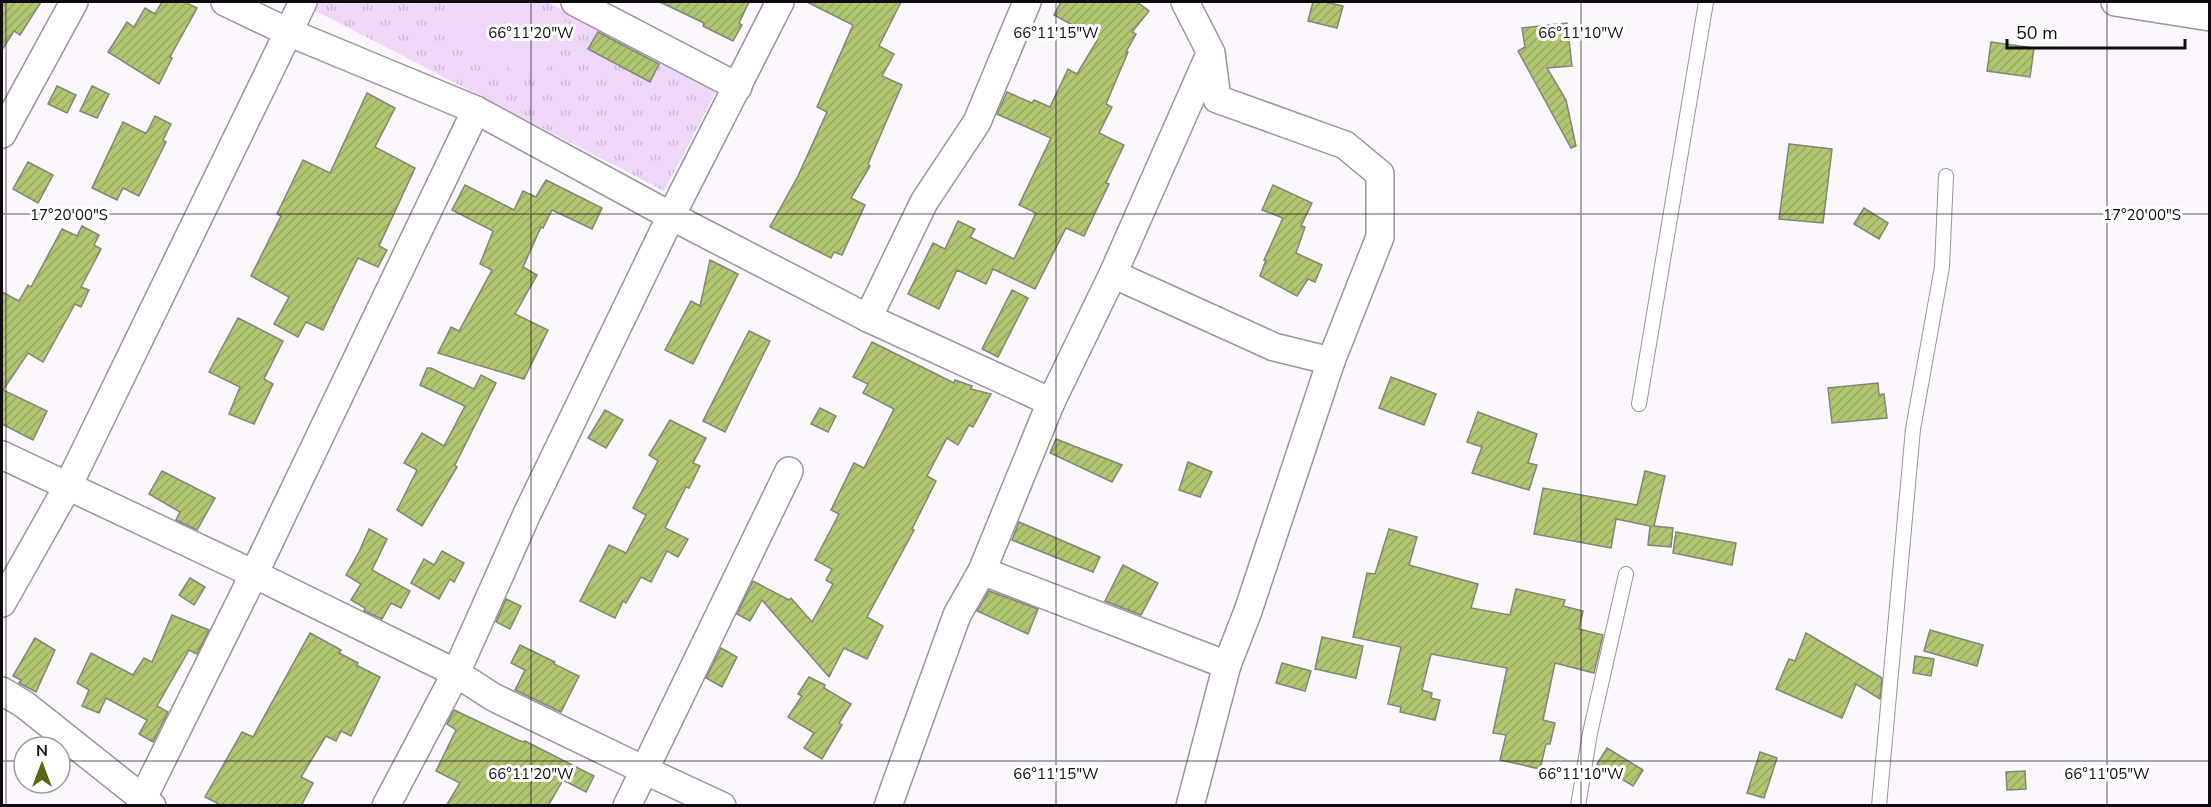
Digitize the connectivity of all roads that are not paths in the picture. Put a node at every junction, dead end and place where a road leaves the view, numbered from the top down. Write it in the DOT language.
graph roads {
  1 [pos="74,2"];
  2 [pos="225,2"];
  3 [pos="303,2"];
  4 [pos="575,2"];
  5 [pos="780,2"];
  6 [pos="1027,2"];
  7 [pos="1185,2"];
  8 [pos="1706,2"];
  9 [pos="2115,2"];
  10 [pos="2210,17"];
  11 [pos="288,32"];
  12 [pos="1211,53"];
  13 [pos="738,87"];
  14 [pos="476,110"];
  15 [pos="2,134"];
  16 [pos="1946,176"];
  17 [pos="671,216"];
  18 [pos="1113,274"];
  19 [pos="868,318"];
  20 [pos="1331,361"];
  21 [pos="1051,402"];
  22 [pos="1639,404"];
  23 [pos="2,454"];
  24 [pos="789,471"];
  25 [pos="68,486"];
  26 [pos="982,571"];
  27 [pos="254,574"];
  28 [pos="1626,574"];
  29 [pos="2,603"];
  30 [pos="1227,665"];
  31 [pos="456,673"];
  32 [pos="2,691"];
  33 [pos="644,771"];
  34 [pos="147,802"];
  35 [pos="386,806"];
  36 [pos="627,806"];
  37 [pos="722,806"];
  38 [pos="888,806"];
  39 [pos="1190,806"];
  40 [pos="1578,806"];
  41 [pos="1879,806"];
  1 -- 15 [label="street"];
  2 -- 11 [label="street"];
  3 -- 11 [label="street"];
  4 -- 13 [label="street"];
  5 -- 13 [label="street"];
  6 -- 19 [label="street"];
  7 -- 12 [label="street"];
  8 -- 22 [label="lane"];
  9 -- 10 [label="street"];
  11 -- 14 [label="street"];
  11 -- 25 [label="street"];
  12 -- 18 [label="street"];
  12 -- 20 [label="street"];
  13 -- 17 [label="street"];
  14 -- 17 [label="street"];
  14 -- 27 [label="street"];
  16 -- 41 [label="lane"];
  17 -- 19 [label="street"];
  17 -- 31 [label="street"];
  18 -- 20 [label="street"];
  18 -- 21 [label="street"];
  19 -- 21 [label="street"];
  20 -- 30 [label="street"];
  21 -- 26 [label="street"];
  23 -- 25 [label="street"];
  24 -- 33 [label="street"];
  25 -- 27 [label="street"];
  25 -- 29 [label="street"];
  26 -- 30 [label="street"];
  26 -- 38 [label="street"];
  27 -- 31 [label="street"];
  27 -- 34 [label="street"];
  28 -- 40 [label="lane"];
  30 -- 39 [label="street"];
  31 -- 33 [label="street"];
  31 -- 35 [label="street"];
  32 -- 34 [label="street"];
  33 -- 36 [label="street"];
  33 -- 37 [label="street"];
}
